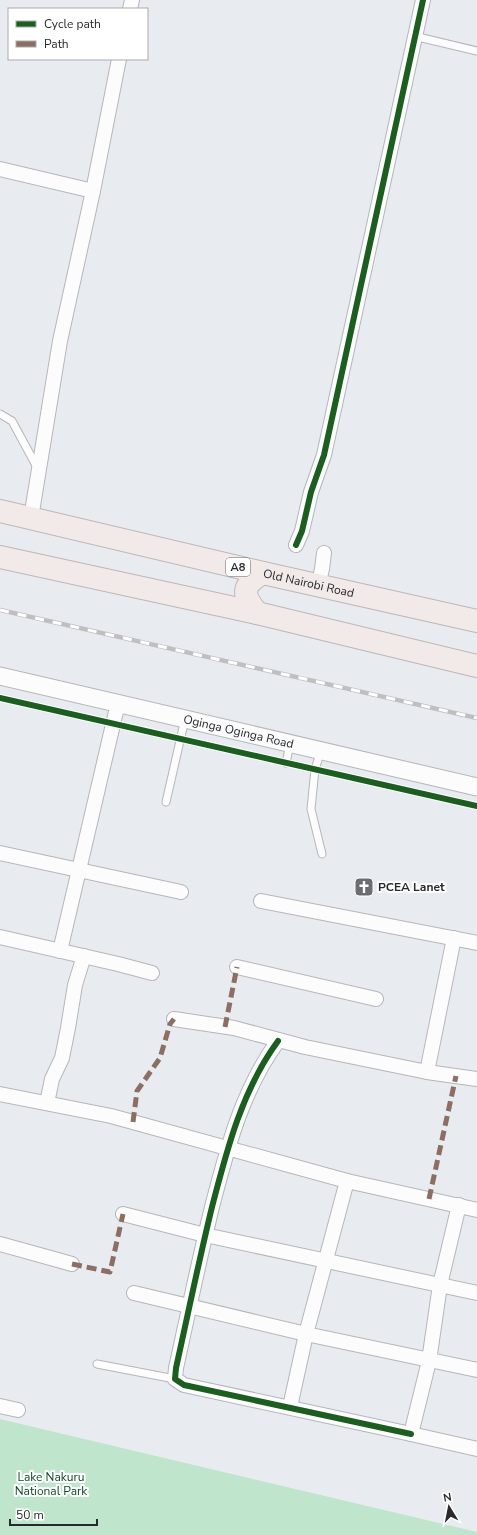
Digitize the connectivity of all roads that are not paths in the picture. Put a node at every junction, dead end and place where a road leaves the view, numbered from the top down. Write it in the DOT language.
graph roads {
  1 [pos="423,0"];
  2 [pos="414,36"];
  3 [pos="477,51"];
  4 [pos="119,60"];
  5 [pos="0,169"];
  6 [pos="93,191"];
  7 [pos="0,414"];
  8 [pos="38,469"];
  9 [pos="0,511"];
  10 [pos="31,518"];
  11 [pos="296,546"];
  12 [pos="324,553"];
  13 [pos="0,557"];
  14 [pos="263,573"];
  15 [pos="318,586"];
  16 [pos="257,613"];
  17 [pos="477,621"];
  18 [pos="477,666"];
  19 [pos="0,676"];
  20 [pos="116,711"];
  21 [pos="185,721"];
  22 [pos="289,746"];
  23 [pos="319,758"];
  24 [pos="286,762"];
  25 [pos="477,787"];
  26 [pos="166,802"];
  27 [pos="0,853"];
  28 [pos="322,854"];
  29 [pos="79,870"];
  30 [pos="181,892"];
  31 [pos="261,901"];
  32 [pos="0,937"];
  33 [pos="454,938"];
  34 [pos="477,943"];
  35 [pos="60,951"];
  36 [pos="84,956"];
  37 [pos="237,967"];
  38 [pos="152,973"];
  39 [pos="376,999"];
  40 [pos="174,1019"];
  41 [pos="278,1041"];
  42 [pos="427,1072"];
  43 [pos="477,1079"];
  44 [pos="0,1094"];
  45 [pos="47,1103"];
  46 [pos="227,1147"];
  47 [pos="347,1181"];
  48 [pos="459,1205"];
  49 [pos="477,1210"];
  50 [pos="123,1214"];
  51 [pos="205,1235"];
  52 [pos="0,1244"];
  53 [pos="327,1260"];
  54 [pos="72,1264"];
  55 [pos="440,1285"];
  56 [pos="134,1293"];
  57 [pos="477,1293"];
  58 [pos="190,1306"];
  59 [pos="306,1334"];
  60 [pos="429,1361"];
  61 [pos="97,1364"];
  62 [pos="477,1370"];
  63 [pos="175,1379"];
  64 [pos="0,1406"];
  65 [pos="290,1407"];
  66 [pos="18,1410"];
  67 [pos="411,1434"];
  68 [pos="477,1449"];
  1 -- 2 [label="street"];
  2 -- 3 [label="lane"];
  2 -- 11 [label="street"];
  4 -- 6 [label="street"];
  5 -- 6 [label="street"];
  6 -- 8 [label="street"];
  7 -- 8 [label="lane"];
  8 -- 10 [label="street"];
  9 -- 10 [label="highway, Old Nairobi Road / A8"];
  10 -- 14 [label="highway, Old Nairobi Road / A8"];
  12 -- 15 [label="street"];
  13 -- 16 [label="highway"];
  14 -- 15 [label="highway, Old Nairobi Road / A8"];
  14 -- 16 [label="highway"];
  15 -- 17 [label="highway, Old Nairobi Road / A8"];
  16 -- 18 [label="highway"];
  19 -- 20 [label="street, Oginga Oginga Road"];
  20 -- 21 [label="street, Oginga Oginga Road"];
  20 -- 29 [label="street"];
  21 -- 22 [label="street, Oginga Oginga Road"];
  21 -- 26 [label="lane"];
  22 -- 23 [label="street, Oginga Oginga Road"];
  22 -- 24 [label="lane"];
  23 -- 25 [label="street, Oginga Oginga Road"];
  23 -- 28 [label="lane"];
  27 -- 29 [label="street"];
  29 -- 30 [label="street"];
  29 -- 35 [label="street"];
  31 -- 33 [label="street"];
  32 -- 35 [label="street"];
  33 -- 34 [label="street"];
  33 -- 42 [label="street"];
  35 -- 36 [label="street"];
  36 -- 38 [label="street"];
  36 -- 45 [label="street"];
  37 -- 39 [label="street"];
  40 -- 41 [label="street"];
  41 -- 42 [label="street"];
  41 -- 46 [label="street"];
  42 -- 43 [label="street"];
  44 -- 45 [label="street"];
  45 -- 46 [label="street"];
  46 -- 47 [label="street"];
  46 -- 51 [label="street"];
  47 -- 48 [label="street"];
  47 -- 53 [label="street"];
  48 -- 49 [label="street"];
  48 -- 55 [label="street"];
  50 -- 51 [label="street"];
  51 -- 53 [label="street"];
  51 -- 58 [label="street"];
  52 -- 54 [label="street"];
  53 -- 55 [label="street"];
  53 -- 59 [label="street"];
  55 -- 57 [label="street"];
  55 -- 60 [label="street"];
  56 -- 58 [label="street"];
  58 -- 59 [label="street"];
  58 -- 63 [label="street"];
  59 -- 60 [label="street"];
  59 -- 65 [label="street"];
  60 -- 62 [label="street"];
  60 -- 67 [label="street"];
  61 -- 63 [label="lane"];
  63 -- 65 [label="street"];
  64 -- 66 [label="street"];
  65 -- 67 [label="street"];
  67 -- 68 [label="street"];
}
